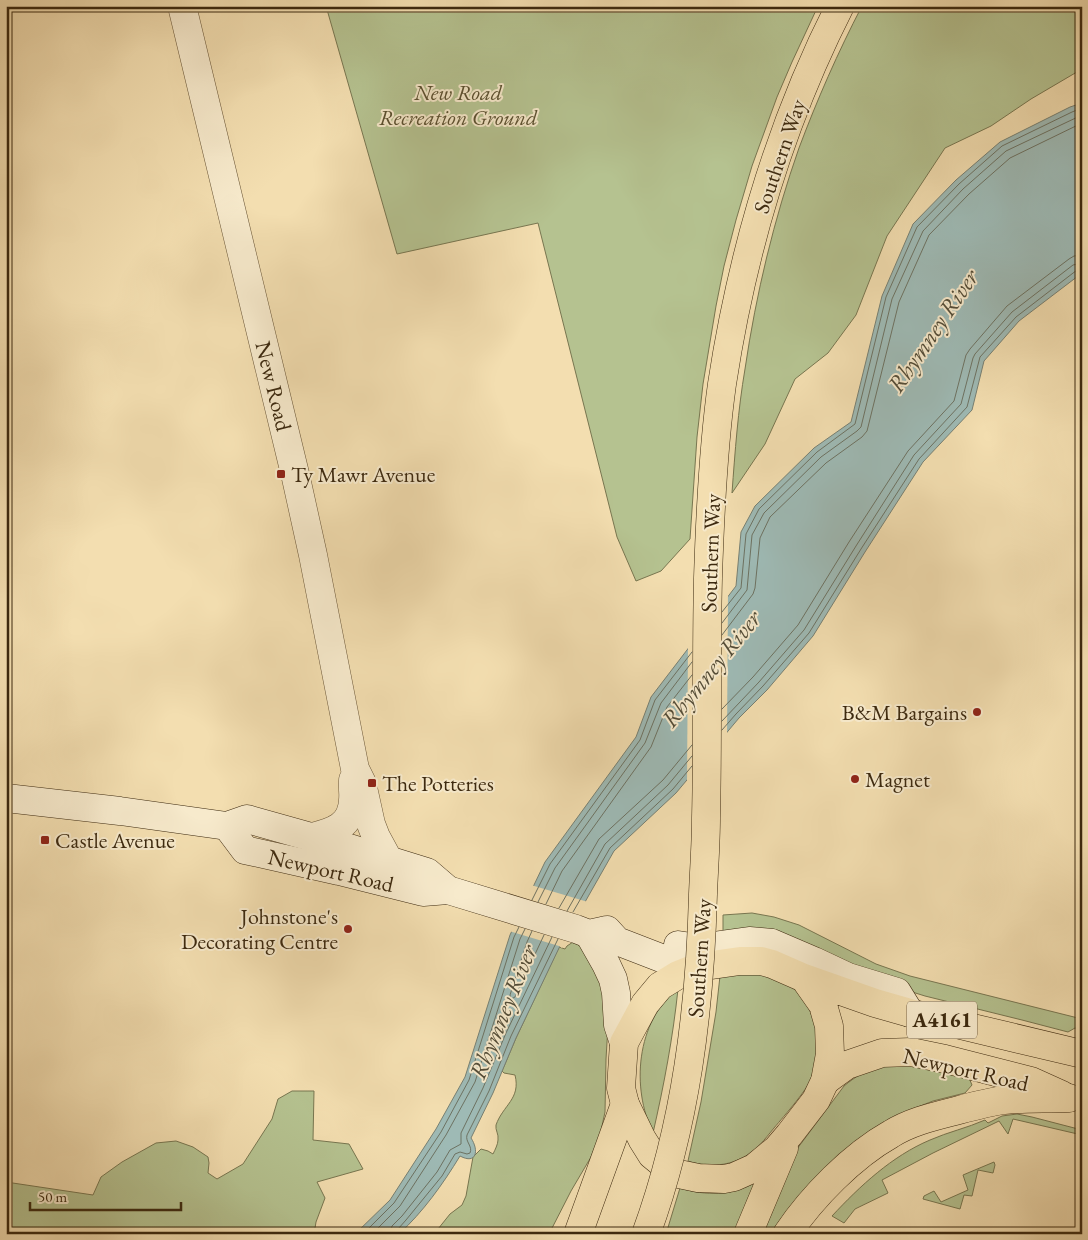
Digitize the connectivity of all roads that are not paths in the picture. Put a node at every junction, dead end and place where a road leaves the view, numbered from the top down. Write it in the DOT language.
graph roads {
  1 [pos="182,6"];
  2 [pos="840,6"];
  3 [pos="356,768"];
  4 [pos="6,798"];
  5 [pos="227,826"];
  6 [pos="312,837"];
  7 [pos="389,860"];
  8 [pos="448,890"];
  9 [pos="598,932"];
  10 [pos="698,967"];
  11 [pos="804,978"];
  12 [pos="910,1013"];
  13 [pos="624,1043"];
  14 [pos="1082,1054"];
  15 [pos="825,1081"];
  16 [pos="1075,1100"];
  17 [pos="625,1104"];
  18 [pos="790,1135"];
  19 [pos="578,1234"];
  20 [pos="646,1234"];
  21 [pos="748,1234"];
  22 [pos="787,1234"];
  1 -- 3 [label="main road, New Road"];
  2 -- 20 [label="main road, Southern Way, bridge"];
  3 -- 6 [label="main road, New Road"];
  3 -- 7 [label="main road, New Road"];
  4 -- 5 [label="main road, Newport Road"];
  5 -- 6 [label="main road, Newport Road"];
  5 -- 8 [label="main road, Newport Road"];
  6 -- 7 [label="main road, Newport Road"];
  7 -- 8 [label="main road, Newport Road"];
  8 -- 9 [label="main road, Newport Road"];
  9 -- 10 [label="main road, Newport Road"];
  9 -- 12 [label="main road"];
  9 -- 13 [label="main road"];
  10 -- 11 [label="main road, A4161"];
  10 -- 13 [label="main road, A4161"];
  11 -- 12 [label="main road, Newport Road / A4161"];
  11 -- 15 [label="main road, A4161"];
  12 -- 14 [label="main road, Newport Road / A4161"];
  13 -- 17 [label="main road, A4161"];
  15 -- 16 [label="main road, Newport Road / A4161"];
  15 -- 18 [label="main road, A4161"];
  16 -- 22 [label="main road"];
  17 -- 18 [label="main road, A4161"];
  17 -- 19 [label="main road"];
  18 -- 21 [label="main road"];
}
